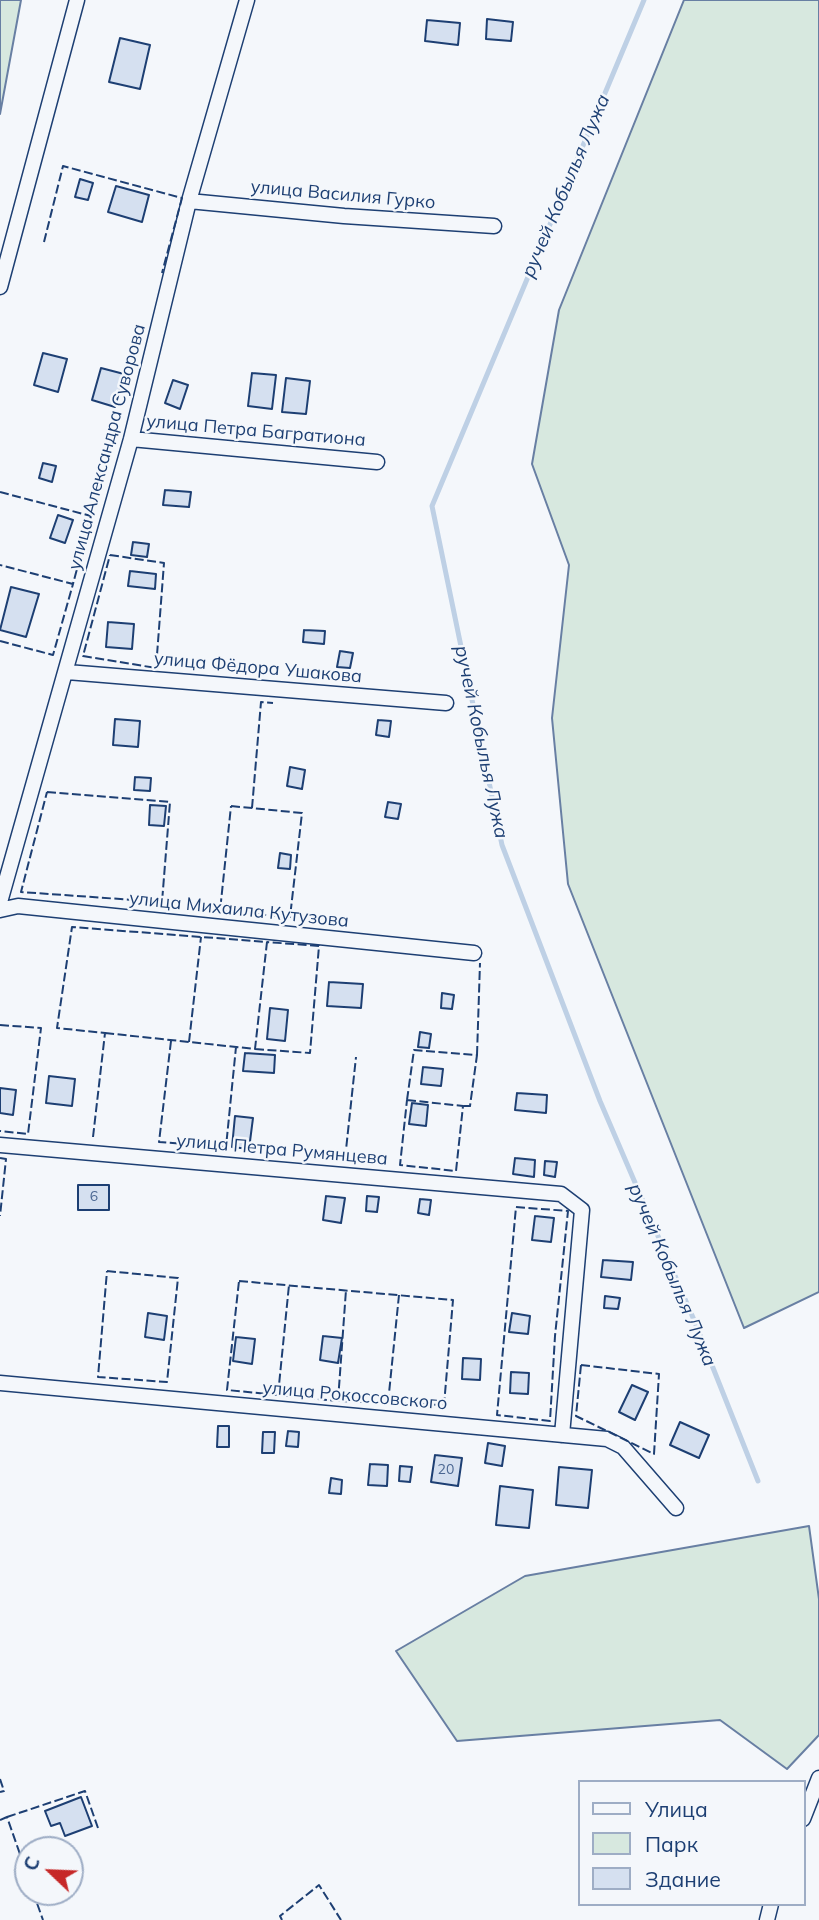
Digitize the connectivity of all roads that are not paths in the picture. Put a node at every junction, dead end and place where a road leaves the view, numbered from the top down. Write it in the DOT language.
graph roads {
  1 [pos="77,0"];
  2 [pos="247,0"];
  3 [pos="189,201"];
  4 [pos="495,226"];
  5 [pos="0,288"];
  6 [pos="131,439"];
  7 [pos="377,462"];
  8 [pos="67,672"];
  9 [pos="446,703"];
  10 [pos="0,902"];
  11 [pos="0,910"];
  12 [pos="474,953"];
  13 [pos="0,1145"];
  14 [pos="0,1382"];
  15 [pos="562,1434"];
  16 [pos="677,1508"];
  17 [pos="819,1778"];
  18 [pos="805,1814"];
  1 -- 5 [label="street"];
  2 -- 3 [label="street, улица Александра Суворова"];
  3 -- 4 [label="street, улица Василия Гурко"];
  3 -- 6 [label="street, улица Александра Суворова"];
  6 -- 7 [label="street, улица Петра Багратиона"];
  6 -- 8 [label="street, улица Александра Суворова"];
  8 -- 9 [label="street, улица Фёдора Ушакова"];
  8 -- 10 [label="street, улица Александра Суворова"];
  11 -- 12 [label="street, улица Михаила Кутузова"];
  13 -- 15 [label="street, улица Петра Румянцева"];
  14 -- 15 [label="street, улица Рокоссовского"];
  15 -- 16 [label="street, улица Рокоссовского"];
  17 -- 18 [label="street"];
}
